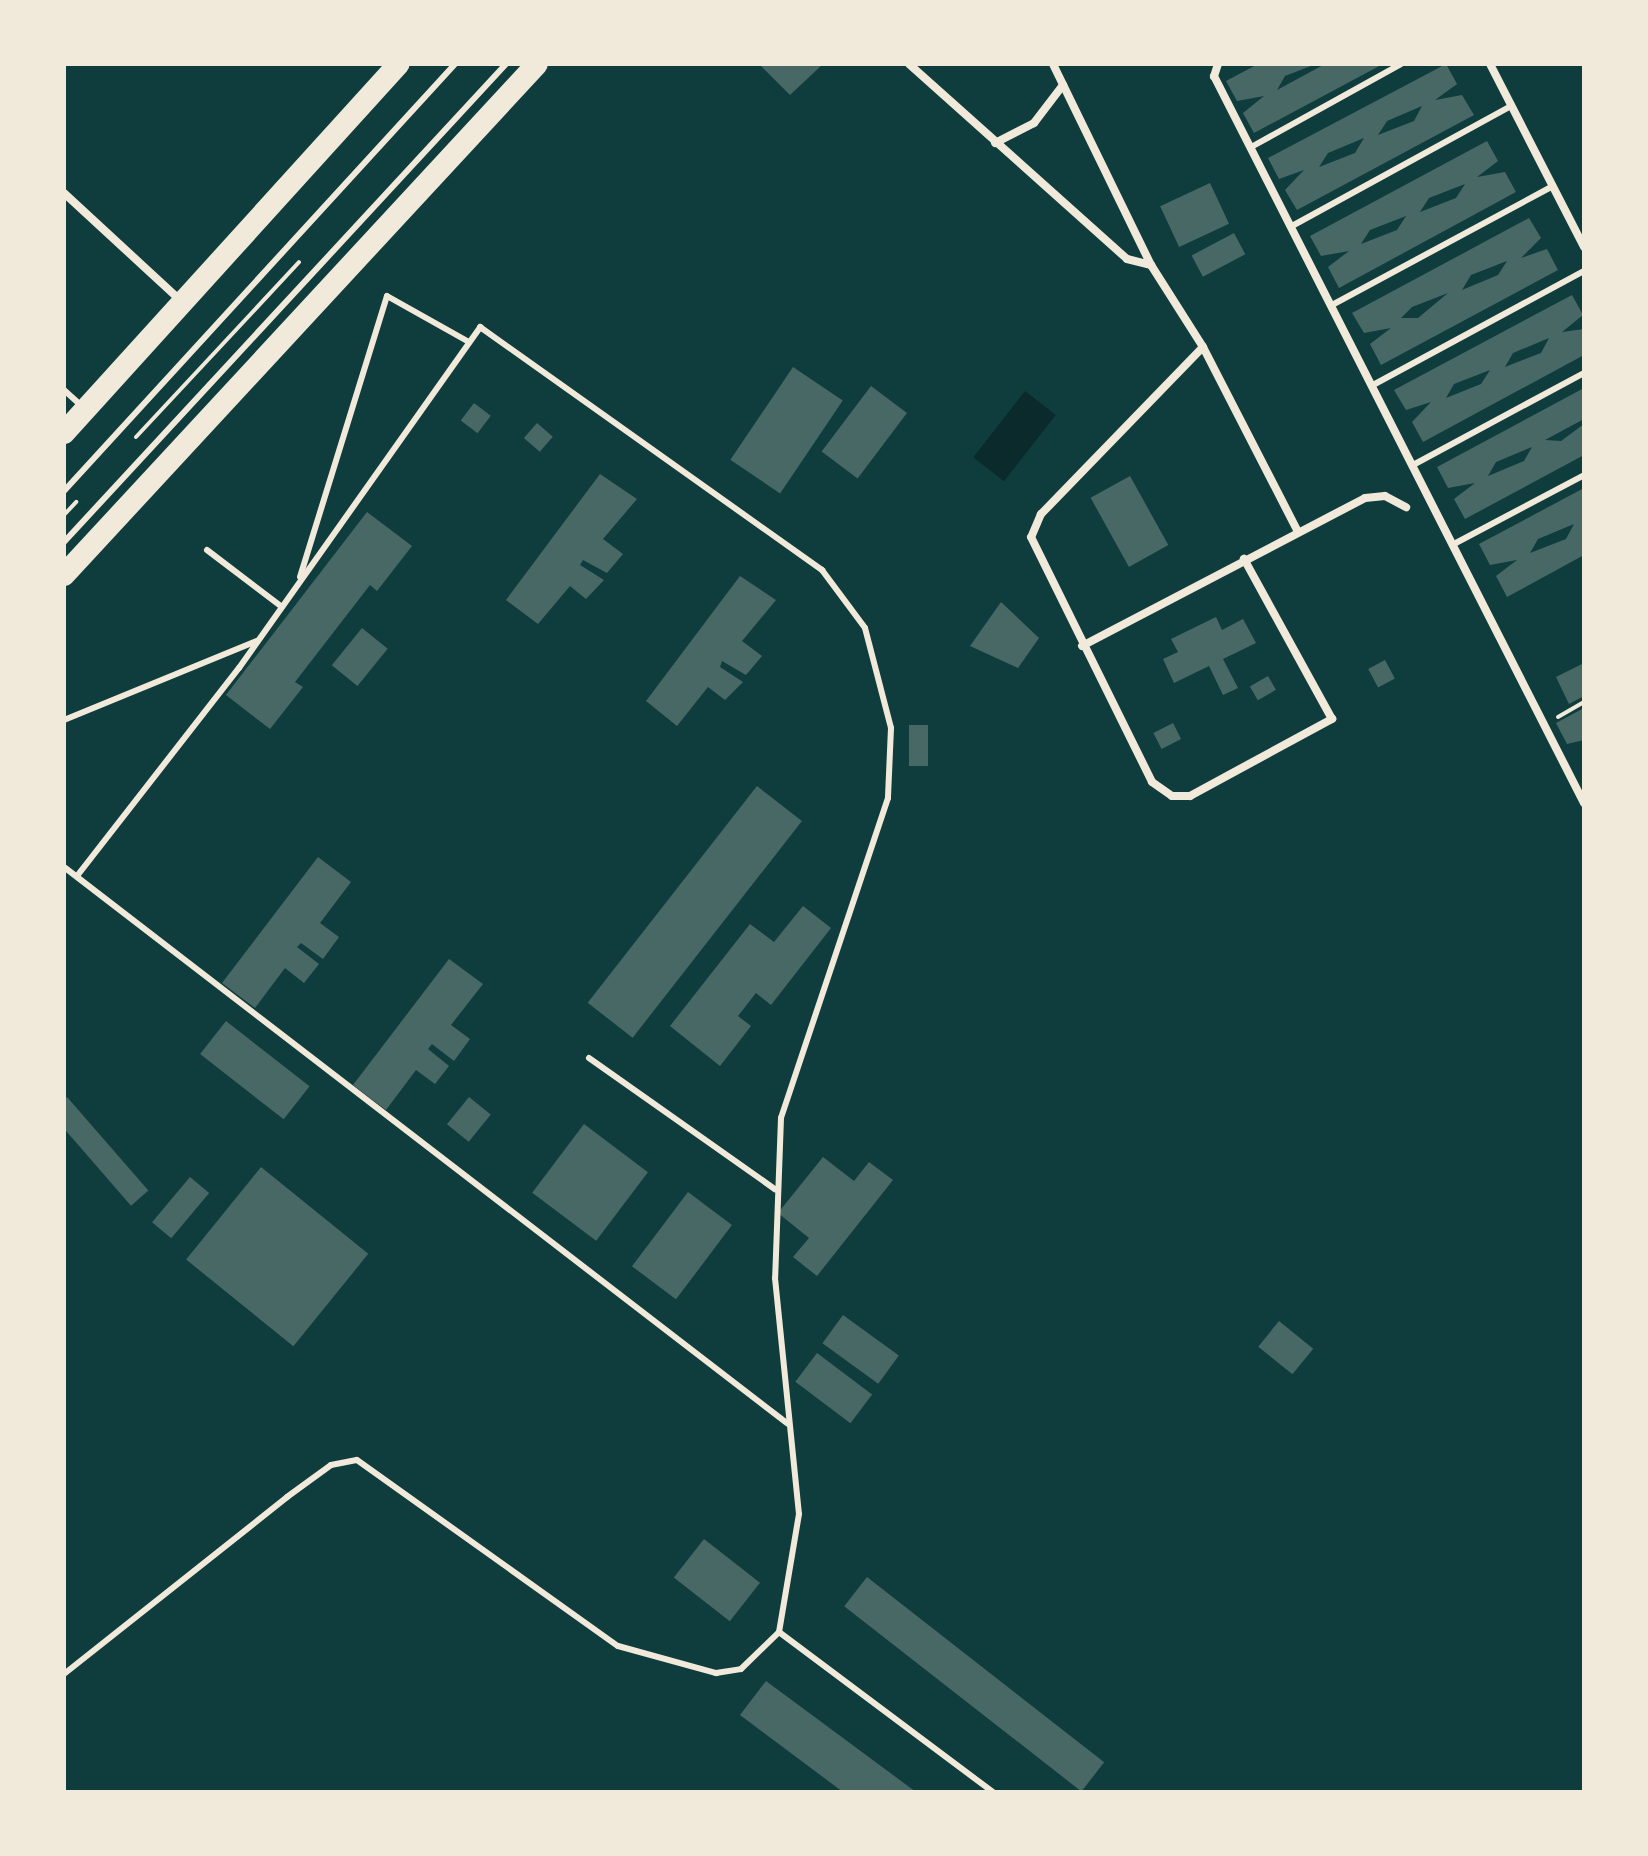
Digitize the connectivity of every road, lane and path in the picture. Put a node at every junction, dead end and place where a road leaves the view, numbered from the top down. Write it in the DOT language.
graph roads {
  1 [pos="382,64"];
  2 [pos="399,64"];
  3 [pos="455,64"];
  4 [pos="506,64"];
  5 [pos="537,64"];
  6 [pos="909,64"];
  7 [pos="1053,64"];
  8 [pos="1218,64"];
  9 [pos="1401,64"];
  10 [pos="1490,64"];
  11 [pos="1063,85"];
  12 [pos="375,91"];
  13 [pos="1511,106"];
  14 [pos="995,143"];
  15 [pos="1253,146"];
  16 [pos="1553,186"];
  17 [pos="64,193"];
  18 [pos="1292,226"];
  19 [pos="1584,247"];
  20 [pos="311,249"];
  21 [pos="1151,265"];
  22 [pos="1584,271"];
  23 [pos="184,303"];
  24 [pos="1332,305"];
  25 [pos="469,342"];
  26 [pos="1203,347"];
  27 [pos="1584,373"];
  28 [pos="1373,385"];
  29 [pos="64,390"];
  30 [pos="86,410"];
  31 [pos="64,433"];
  32 [pos="129,446"];
  33 [pos="1413,465"];
  34 [pos="1584,475"];
  35 [pos="64,491"];
  36 [pos="86,492"];
  37 [pos="1406,507"];
  38 [pos="64,515"];
  39 [pos="1298,532"];
  40 [pos="64,542"];
  41 [pos="1452,545"];
  42 [pos="207,550"];
  43 [pos="1244,559"];
  44 [pos="64,575"];
  45 [pos="298,584"];
  46 [pos="282,607"];
  47 [pos="259,640"];
  48 [pos="1082,646"];
  49 [pos="1584,702"];
  50 [pos="64,720"];
  51 [pos="1543,725"];
  52 [pos="1584,803"];
  53 [pos="64,867"];
  54 [pos="77,876"];
  55 [pos="589,1058"];
  56 [pos="775,1189"];
  57 [pos="788,1424"];
  58 [pos="779,1632"];
  59 [pos="64,1674"];
  60 [pos="993,1792"];
  1 -- 12 [label="lane"];
  2 -- 12 [label="highway"];
  3 -- 35 [label="lane"];
  4 -- 40 [label="lane"];
  5 -- 44 [label="highway"];
  6 -- 14 [label="street"];
  7 -- 11 [label="street"];
  8 -- 15 [label="street"];
  9 -- 15 [label="lane"];
  10 -- 13 [label="street"];
  11 -- 14 [label="street"];
  11 -- 21 [label="street"];
  12 -- 23 [label="highway"];
  13 -- 16 [label="street"];
  13 -- 18 [label="lane"];
  14 -- 21 [label="street"];
  15 -- 18 [label="street"];
  16 -- 19 [label="street"];
  16 -- 24 [label="lane"];
  17 -- 23 [label="street"];
  18 -- 24 [label="street"];
  20 -- 32 [label="path"];
  21 -- 26 [label="street"];
  22 -- 28 [label="lane"];
  23 -- 30 [label="highway"];
  24 -- 28 [label="street"];
  25 -- 45 [label="lane"];
  25 -- 45 [label="lane"];
  25 -- 56 [label="lane"];
  26 -- 39 [label="street"];
  26 -- 48 [label="street"];
  27 -- 33 [label="lane"];
  28 -- 33 [label="street"];
  29 -- 30 [label="lane"];
  30 -- 31 [label="highway"];
  33 -- 41 [label="street"];
  34 -- 41 [label="lane"];
  36 -- 38 [label="path"];
  37 -- 39 [label="street"];
  39 -- 43 [label="street"];
  41 -- 51 [label="street"];
  42 -- 46 [label="lane"];
  43 -- 48 [label="street"];
  43 -- 48 [label="street"];
  45 -- 46 [label="lane"];
  46 -- 47 [label="lane"];
  47 -- 50 [label="lane"];
  47 -- 54 [label="lane"];
  49 -- 51 [label="path"];
  51 -- 52 [label="street"];
  53 -- 54 [label="lane"];
  54 -- 57 [label="lane"];
  55 -- 56 [label="lane"];
  56 -- 57 [label="lane"];
  57 -- 58 [label="lane"];
  58 -- 59 [label="lane"];
  58 -- 60 [label="lane"];
}
